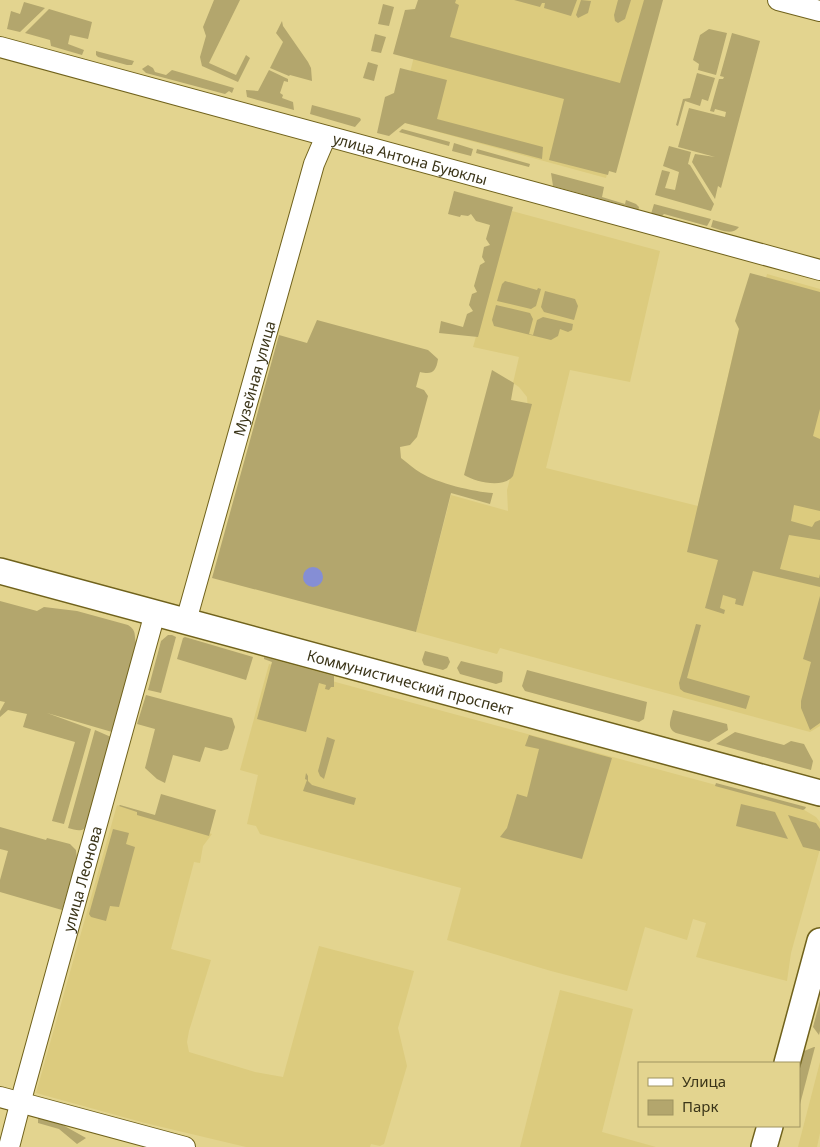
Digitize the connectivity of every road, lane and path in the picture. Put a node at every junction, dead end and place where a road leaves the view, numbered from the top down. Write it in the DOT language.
graph roads {
  1 [pos="778,0"];
  2 [pos="816,7"];
  3 [pos="0,47"];
  4 [pos="326,136"];
  5 [pos="820,270"];
  6 [pos="0,571"];
  7 [pos="155,612"];
  8 [pos="186,621"];
  9 [pos="820,793"];
  10 [pos="820,941"];
  11 [pos="787,1062"];
  12 [pos="0,1097"];
  13 [pos="20,1102"];
  14 [pos="770,1127"];
  15 [pos="10,1147"];
  16 [pos="185,1147"];
  17 [pos="764,1147"];
  1 -- 2 [label="street"];
  3 -- 4 [label="street, улица Антона Буюклы"];
  4 -- 5 [label="street, улица Антона Буюклы"];
  4 -- 8 [label="street, Музейная улица"];
  6 -- 7 [label="main road, Коммунистический проспект"];
  7 -- 8 [label="main road, Коммунистический проспект"];
  7 -- 13 [label="street, улица Леонова"];
  8 -- 9 [label="main road, Коммунистический проспект"];
  10 -- 11 [label="main road"];
  12 -- 13 [label="street"];
  13 -- 15 [label="street, улица Леонова"];
  13 -- 16 [label="street"];
  14 -- 17 [label="main road"];
}
